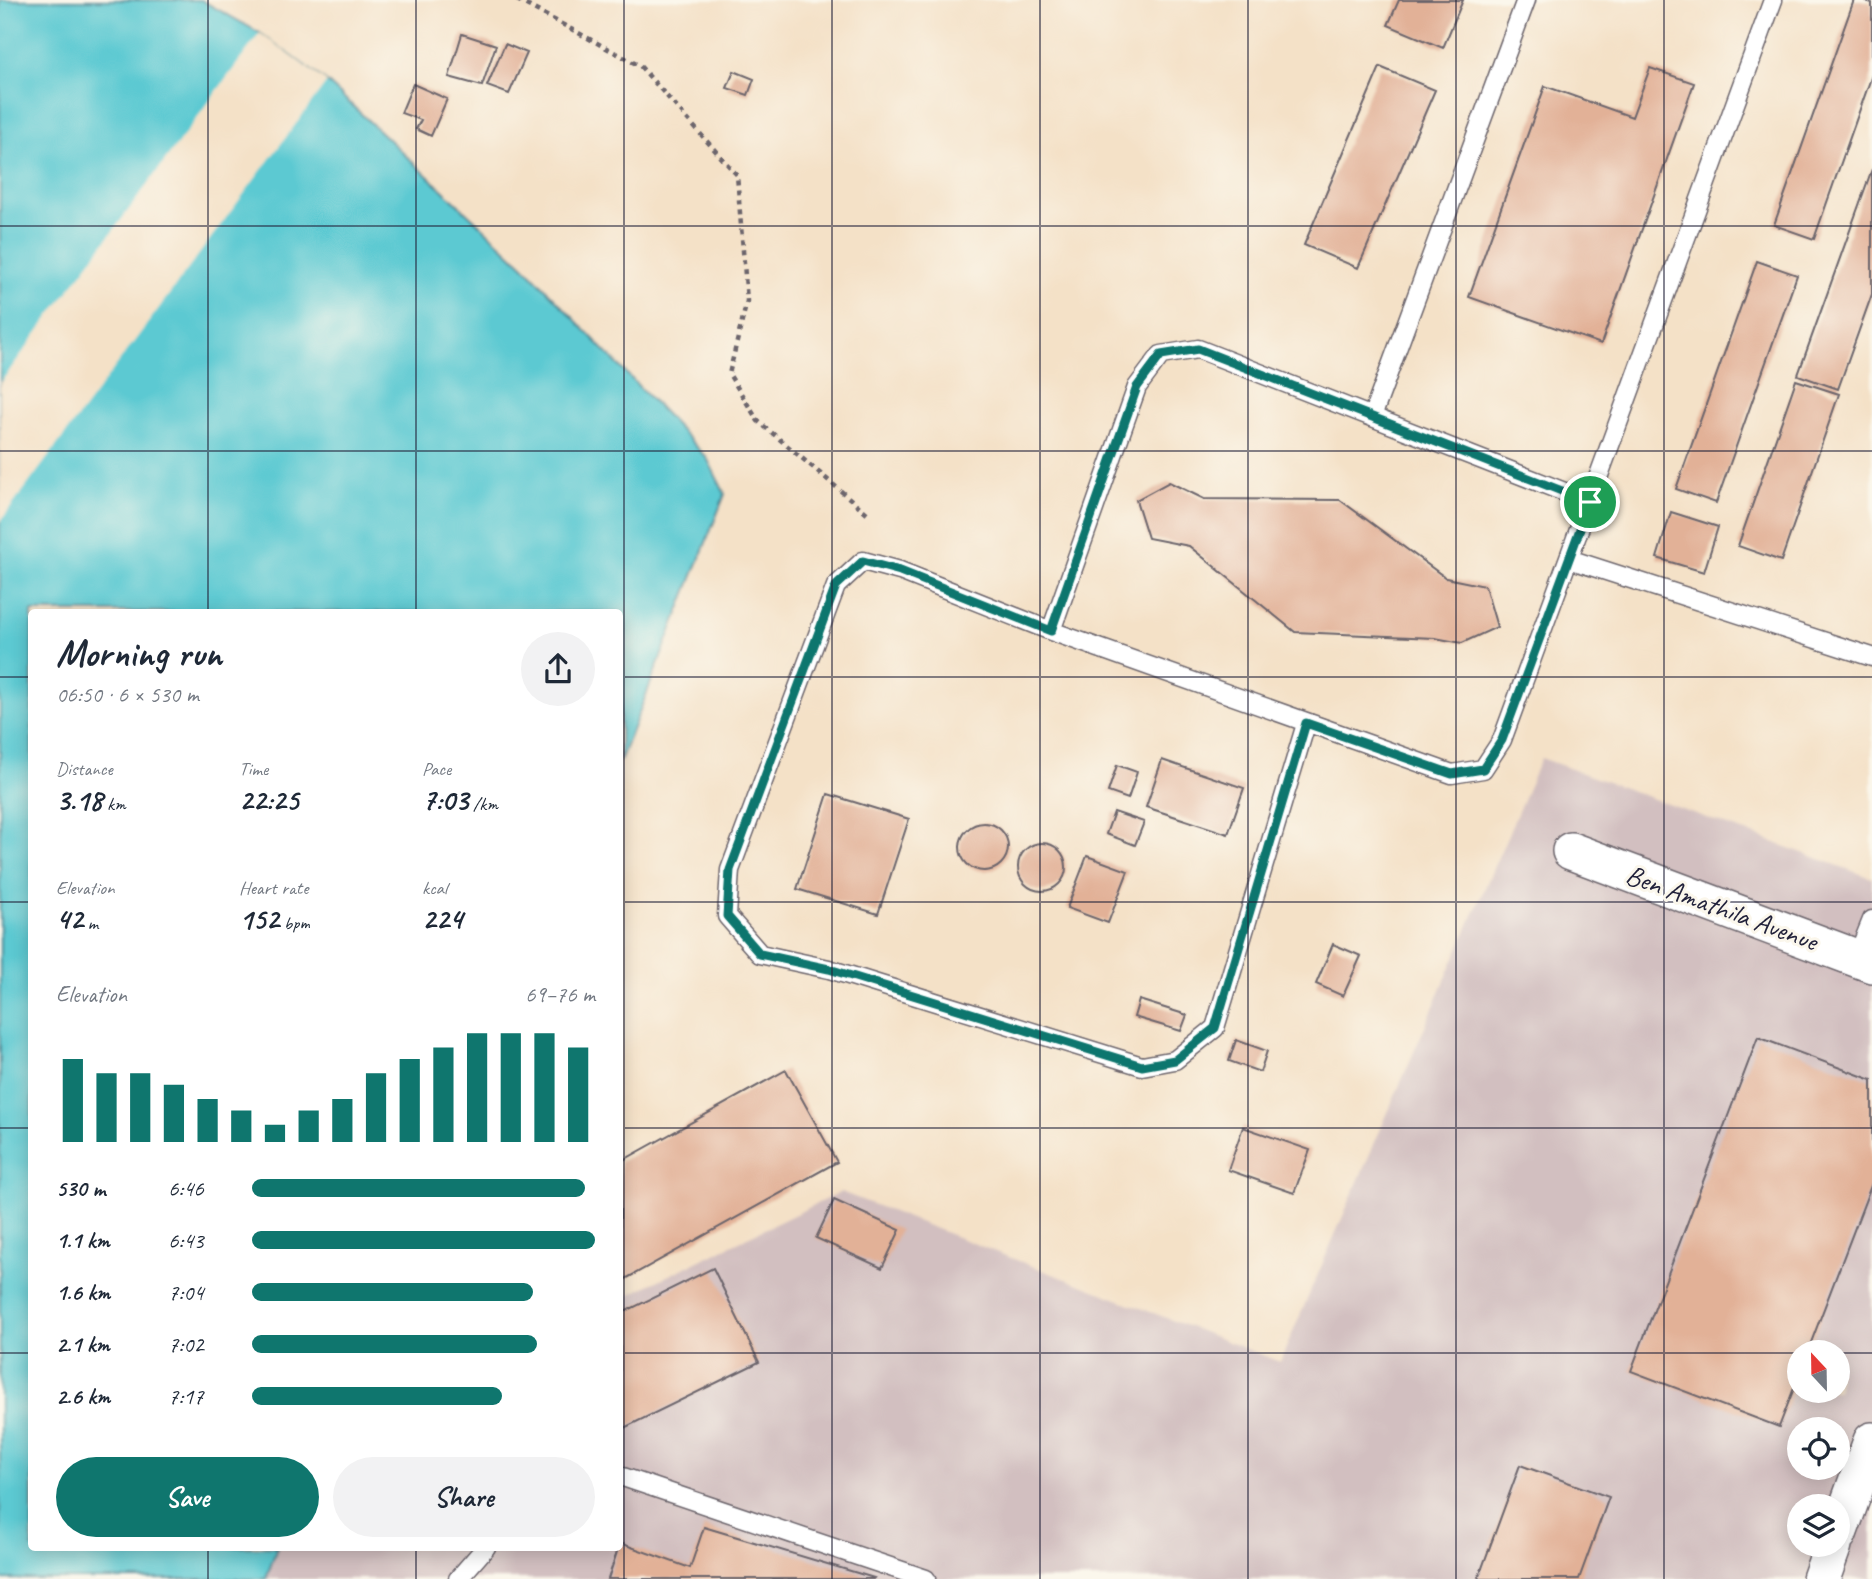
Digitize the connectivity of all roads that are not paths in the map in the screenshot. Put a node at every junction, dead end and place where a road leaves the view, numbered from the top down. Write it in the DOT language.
graph roads {
  1 [pos="1526,0"];
  2 [pos="1773,0"];
  3 [pos="1372,417"];
  4 [pos="1590,502"];
  5 [pos="1569,559"];
  6 [pos="1051,631"];
  7 [pos="1872,657"];
  8 [pos="1306,723"];
  9 [pos="1571,850"];
  10 [pos="1872,920"];
  11 [pos="1865,961"];
  12 [pos="1872,1441"];
  13 [pos="623,1477"];
  14 [pos="1850,1501"];
  15 [pos="482,1551"];
  16 [pos="1829,1557"];
  17 [pos="458,1579"];
  18 [pos="926,1579"];
  19 [pos="1821,1579"];
  1 -- 3 [label="lane"];
  2 -- 4 [label="lane"];
  3 -- 4 [label="lane"];
  3 -- 6 [label="lane"];
  4 -- 5 [label="lane"];
  5 -- 7 [label="lane"];
  5 -- 8 [label="lane"];
  6 -- 8 [label="lane"];
  6 -- 8 [label="lane"];
  9 -- 11 [label="street, Ben Amathila Avenue"];
  10 -- 11 [label="lane"];
  12 -- 14 [label="street"];
  13 -- 18 [label="lane"];
  15 -- 17 [label="lane"];
  16 -- 19 [label="street"];
}
